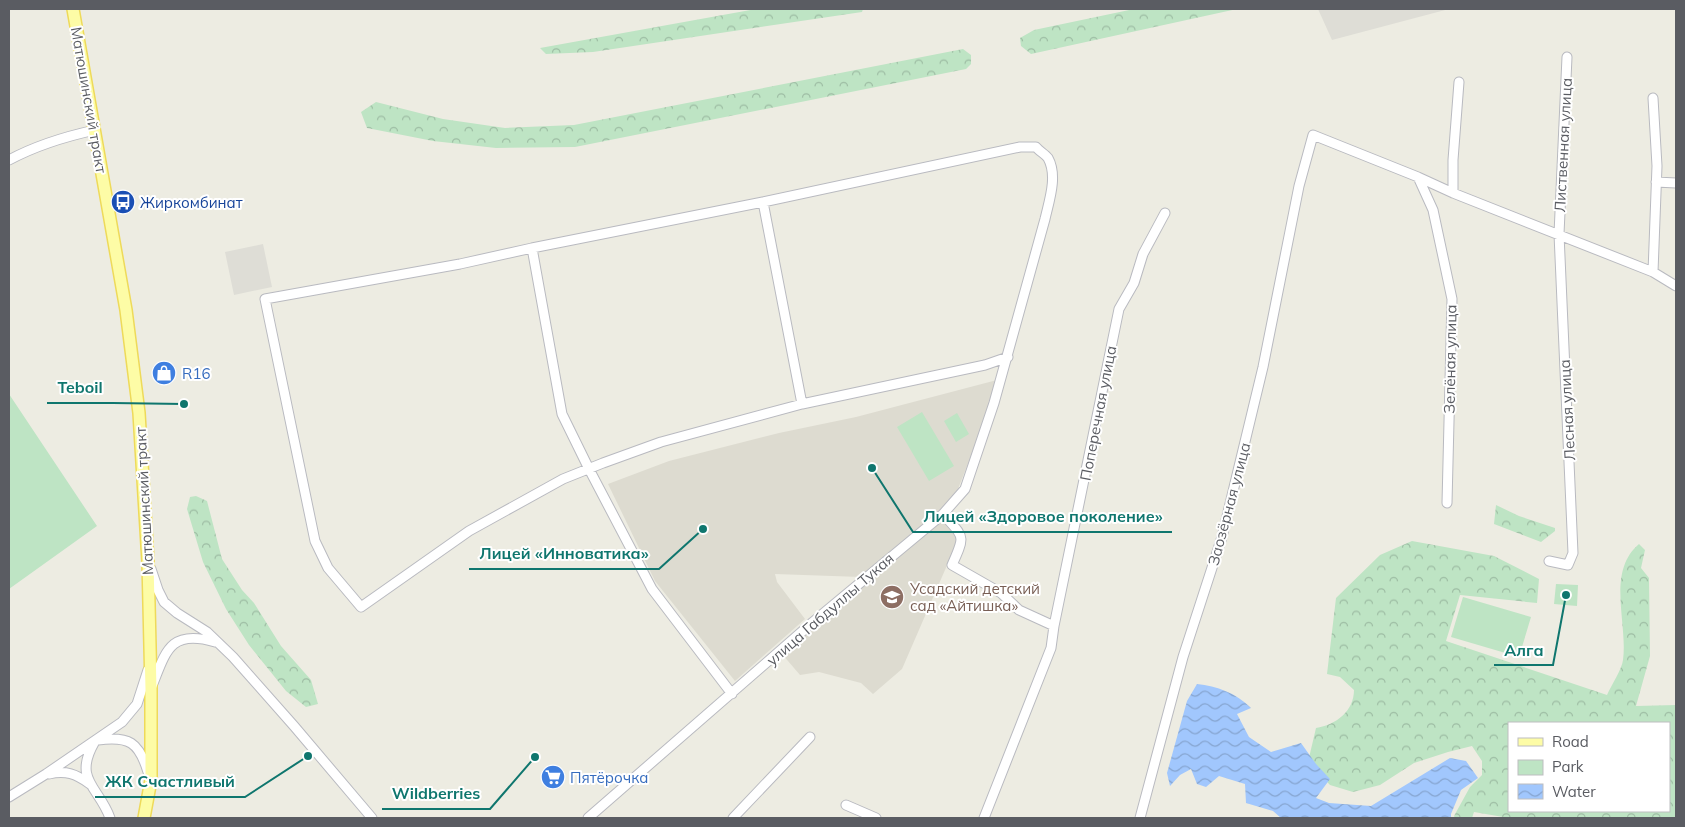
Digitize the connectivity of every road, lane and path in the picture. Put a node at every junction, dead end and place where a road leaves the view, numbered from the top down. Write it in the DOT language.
graph roads {
  1 [pos="73,9"];
  2 [pos="1567,56"];
  3 [pos="1459,82"];
  4 [pos="1653,98"];
  5 [pos="95,130"];
  6 [pos="9,160"];
  7 [pos="1418,177"];
  8 [pos="1656,182"];
  9 [pos="1676,183"];
  10 [pos="1453,193"];
  11 [pos="763,202"];
  12 [pos="1165,213"];
  13 [pos="1558,234"];
  14 [pos="532,248"];
  15 [pos="1653,272"];
  16 [pos="1676,286"];
  17 [pos="1008,357"];
  18 [pos="802,404"];
  19 [pos="589,469"];
  20 [pos="1447,503"];
  21 [pos="943,514"];
  22 [pos="1549,561"];
  23 [pos="148,562"];
  24 [pos="1054,626"];
  25 [pos="217,642"];
  26 [pos="150,660"];
  27 [pos="151,689"];
  28 [pos="732,694"];
  29 [pos="810,737"];
  30 [pos="95,740"];
  31 [pos="46,774"];
  32 [pos="151,780"];
  33 [pos="90,784"];
  34 [pos="9,797"];
  35 [pos="846,805"];
  36 [pos="110,818"];
  37 [pos="144,818"];
  38 [pos="372,818"];
  39 [pos="588,818"];
  40 [pos="733,818"];
  41 [pos="876,818"];
  42 [pos="984,818"];
  43 [pos="1140,818"];
  1 -- 5 [label="main road, Матюшинский тракт"];
  2 -- 13 [label="street, Лиственная улица"];
  3 -- 10 [label="street"];
  4 -- 8 [label="street"];
  5 -- 6 [label="street"];
  5 -- 23 [label="main road, Матюшинский тракт"];
  7 -- 10 [label="street"];
  7 -- 20 [label="street, Зелёная улица"];
  7 -- 43 [label="street, Заозёрная улица"];
  8 -- 9 [label="street"];
  8 -- 15 [label="street"];
  10 -- 13 [label="street"];
  11 -- 14 [label="street"];
  11 -- 17 [label="street, улица Габдуллы Тукая"];
  11 -- 18 [label="street"];
  12 -- 24 [label="street, Поперечная улица"];
  13 -- 15 [label="street"];
  13 -- 22 [label="street, Лесная улица"];
  14 -- 19 [label="street"];
  14 -- 19 [label="street"];
  15 -- 16 [label="street"];
  17 -- 18 [label="street"];
  17 -- 21 [label="street, улица Габдуллы Тукая"];
  18 -- 19 [label="street"];
  19 -- 28 [label="street"];
  21 -- 24 [label="street"];
  21 -- 28 [label="street, улица Габдуллы Тукая"];
  23 -- 25 [label="street"];
  23 -- 26 [label="main road, Матюшинский тракт"];
  24 -- 42 [label="street, Поперечная улица"];
  25 -- 27 [label="street"];
  25 -- 38 [label="street"];
  26 -- 27 [label="main road, Матюшинский тракт"];
  26 -- 30 [label="street"];
  27 -- 32 [label="main road, Матюшинский тракт"];
  28 -- 39 [label="street, улица Габдуллы Тукая"];
  29 -- 40 [label="street"];
  30 -- 31 [label="street"];
  30 -- 32 [label="street"];
  30 -- 33 [label="street"];
  31 -- 33 [label="street"];
  31 -- 34 [label="street"];
  32 -- 37 [label="main road, Матюшинский тракт"];
  33 -- 36 [label="street"];
  35 -- 41 [label="street"];
}
